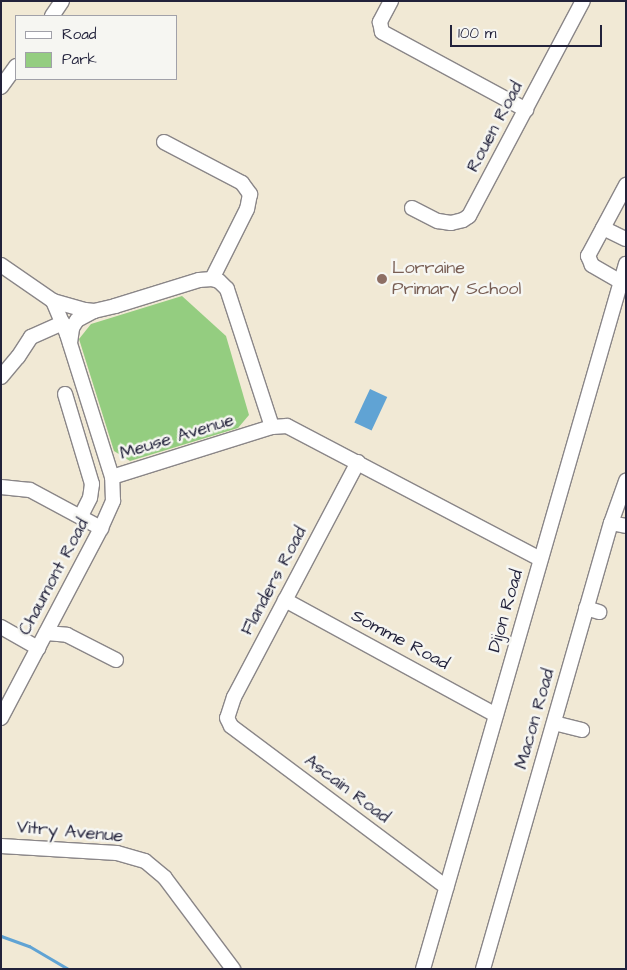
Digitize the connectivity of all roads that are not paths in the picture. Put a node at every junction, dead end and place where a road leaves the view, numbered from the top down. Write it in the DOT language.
graph roads {
  1 [pos="62,1"];
  2 [pos="391,1"];
  3 [pos="583,1"];
  4 [pos="53,15"];
  5 [pos="15,67"];
  6 [pos="1,87"];
  7 [pos="526,110"];
  8 [pos="164,142"];
  9 [pos="625,189"];
  10 [pos="412,208"];
  11 [pos="603,228"];
  12 [pos="626,239"];
  13 [pos="626,264"];
  14 [pos="1,265"];
  15 [pos="212,279"];
  16 [pos="621,282"];
  17 [pos="53,301"];
  18 [pos="94,310"];
  19 [pos="63,323"];
  20 [pos="70,344"];
  21 [pos="1,377"];
  22 [pos="65,394"];
  23 [pos="272,427"];
  24 [pos="358,462"];
  25 [pos="112,477"];
  26 [pos="626,481"];
  27 [pos="1,487"];
  28 [pos="81,516"];
  29 [pos="610,522"];
  30 [pos="626,526"];
  31 [pos="101,528"];
  32 [pos="540,559"];
  33 [pos="285,600"];
  34 [pos="1,628"];
  35 [pos="46,633"];
  36 [pos="38,648"];
  37 [pos="116,660"];
  38 [pos="496,715"];
  39 [pos="1,718"];
  40 [pos="227,718"];
  41 [pos="554,723"];
  42 [pos="582,730"];
  43 [pos="1,846"];
  44 [pos="446,887"];
  45 [pos="233,969"];
  46 [pos="423,969"];
  47 [pos="483,969"];
  1 -- 4 [label="street"];
  2 -- 7 [label="street"];
  3 -- 7 [label="street, Rouen Road"];
  5 -- 6 [label="street"];
  7 -- 10 [label="street, Rouen Road"];
  8 -- 15 [label="street"];
  9 -- 11 [label="street"];
  11 -- 12 [label="street"];
  11 -- 16 [label="street"];
  13 -- 16 [label="street, Dijon Road"];
  14 -- 17 [label="street"];
  15 -- 18 [label="street"];
  15 -- 23 [label="street"];
  16 -- 32 [label="street, Dijon Road"];
  17 -- 18 [label="street"];
  17 -- 19 [label="street, Meuse Avenue"];
  18 -- 20 [label="street"];
  19 -- 20 [label="street, Meuse Avenue"];
  19 -- 21 [label="street"];
  20 -- 25 [label="street, Meuse Avenue"];
  22 -- 28 [label="street"];
  23 -- 24 [label="street, Meuse Avenue"];
  23 -- 25 [label="street, Meuse Avenue"];
  24 -- 32 [label="street, Meuse Avenue"];
  24 -- 33 [label="street, Flanders Road"];
  25 -- 31 [label="street, Chaumont Road"];
  26 -- 29 [label="street, Macon Road"];
  27 -- 28 [label="street"];
  28 -- 31 [label="street"];
  29 -- 30 [label="street"];
  29 -- 41 [label="street, Macon Road"];
  31 -- 35 [label="street, Chaumont Road"];
  32 -- 38 [label="street, Dijon Road"];
  33 -- 38 [label="street, Somme Road"];
  33 -- 40 [label="street, Flanders Road"];
  34 -- 36 [label="street"];
  35 -- 36 [label="street, Chaumont Road"];
  35 -- 37 [label="street"];
  36 -- 39 [label="street, Chaumont Road"];
  38 -- 44 [label="street, Dijon Road"];
  40 -- 44 [label="street, Ascain Road"];
  41 -- 42 [label="street"];
  41 -- 47 [label="street, Macon Road"];
  43 -- 45 [label="street, Vitry Avenue"];
  44 -- 46 [label="street, Dijon Road"];
}
